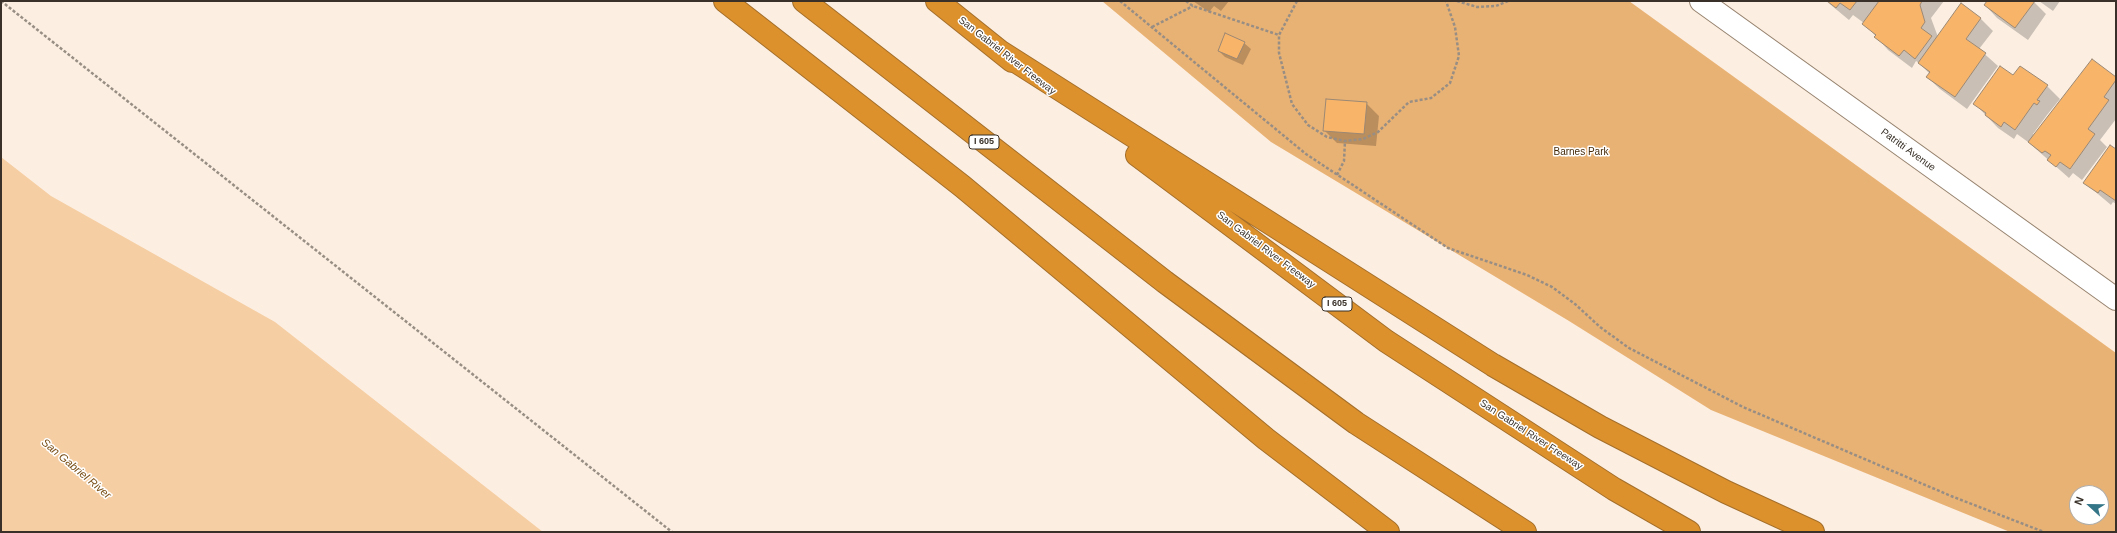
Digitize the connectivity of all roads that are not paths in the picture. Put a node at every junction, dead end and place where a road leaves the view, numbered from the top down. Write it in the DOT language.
graph roads {
  1 [pos="725,1"];
  2 [pos="804,1"];
  3 [pos="937,1"];
  4 [pos="1700,1"];
  5 [pos="1001,52"];
  6 [pos="2116,299"];
  7 [pos="1388,532"];
  8 [pos="1525,532"];
  9 [pos="1689,532"];
  10 [pos="1814,532"];
  1 -- 7 [label="highway"];
  2 -- 8 [label="highway, I 605"];
  3 -- 5 [label="highway, San Gabriel River Freeway / I 605"];
  4 -- 6 [label="street, Patritti Avenue"];
  5 -- 9 [label="highway, San Gabriel River Freeway / I 605"];
  5 -- 10 [label="highway"];
}
